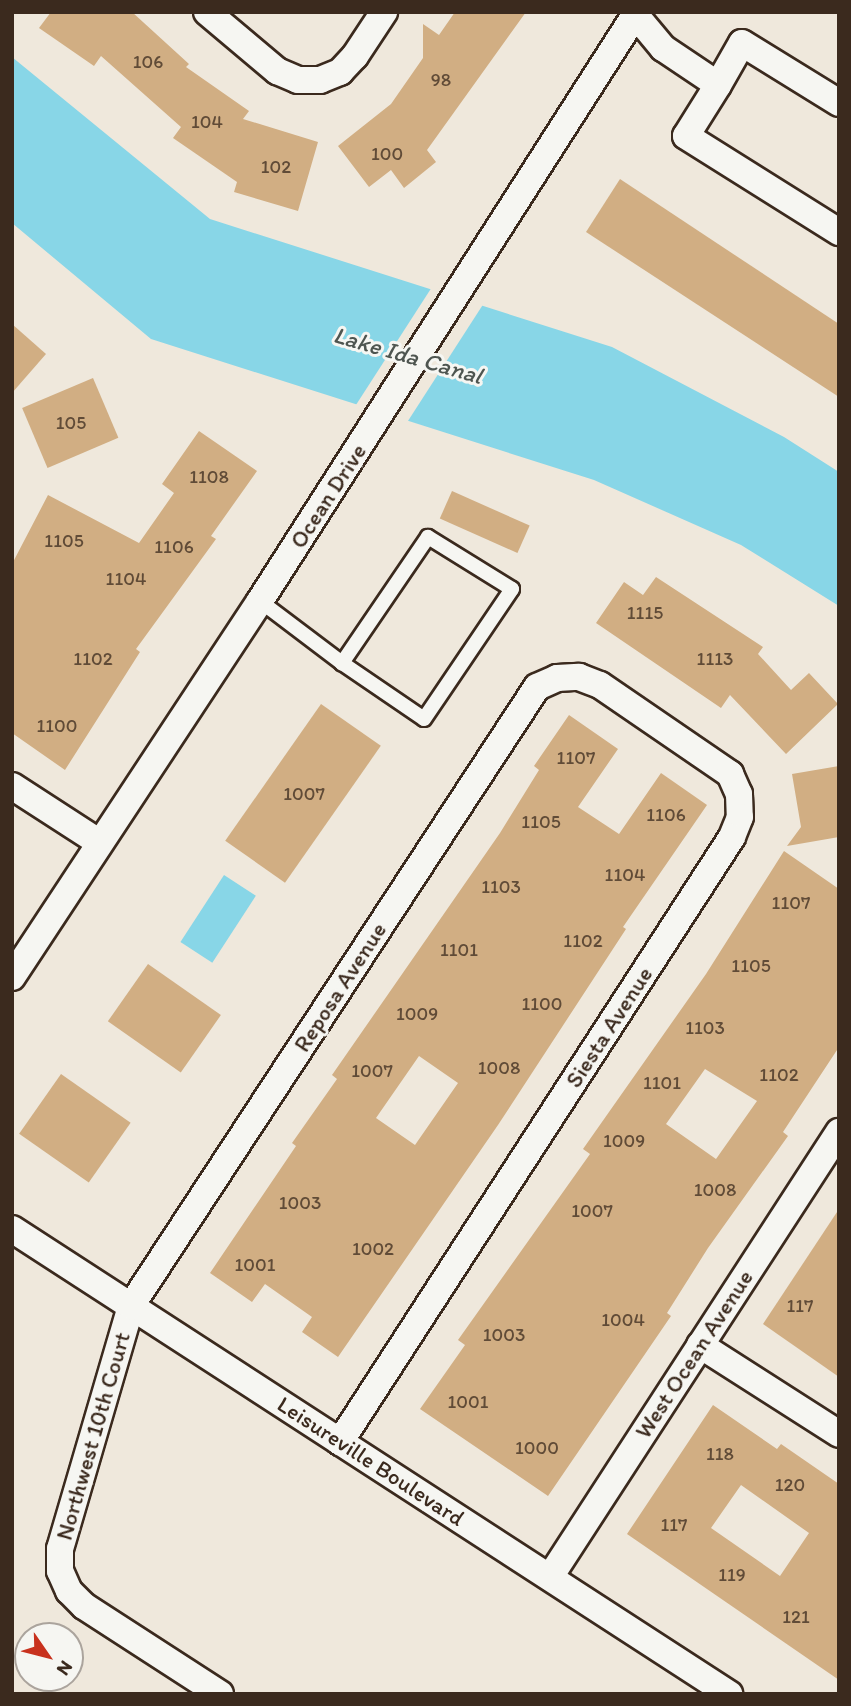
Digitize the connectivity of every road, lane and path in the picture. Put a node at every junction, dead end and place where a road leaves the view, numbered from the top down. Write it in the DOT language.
graph roads {
  1 [pos="206,12"];
  2 [pos="384,12"];
  3 [pos="635,13"];
  4 [pos="718,85"];
  5 [pos="839,103"];
  6 [pos="839,232"];
  7 [pos="260,601"];
  8 [pos="342,663"];
  9 [pos="557,678"];
  10 [pos="12,786"];
  11 [pos="97,841"];
  12 [pos="12,976"];
  13 [pos="838,1135"];
  14 [pos="12,1229"];
  15 [pos="131,1306"];
  16 [pos="700,1345"];
  17 [pos="839,1434"];
  18 [pos="340,1442"];
  19 [pos="550,1577"];
  20 [pos="220,1694"];
  21 [pos="729,1694"];
  1 -- 2 [label="street"];
  3 -- 4 [label="street"];
  3 -- 7 [label="street, Ocean Drive"];
  4 -- 5 [label="street"];
  4 -- 6 [label="street"];
  7 -- 8 [label="lane"];
  7 -- 11 [label="street, Ocean Drive"];
  8 -- 8 [label="lane"];
  9 -- 15 [label="street, Reposa Avenue"];
  9 -- 18 [label="street, Siesta Avenue"];
  10 -- 11 [label="street"];
  11 -- 12 [label="street, Ocean Drive"];
  13 -- 16 [label="street, West Ocean Avenue"];
  14 -- 15 [label="street, Leisureville Boulevard"];
  15 -- 18 [label="street, Leisureville Boulevard"];
  15 -- 20 [label="street, Northwest 10th Court"];
  16 -- 17 [label="street"];
  16 -- 19 [label="street, West Ocean Avenue"];
  18 -- 19 [label="street, Leisureville Boulevard"];
  19 -- 21 [label="street, Leisureville Boulevard"];
}
